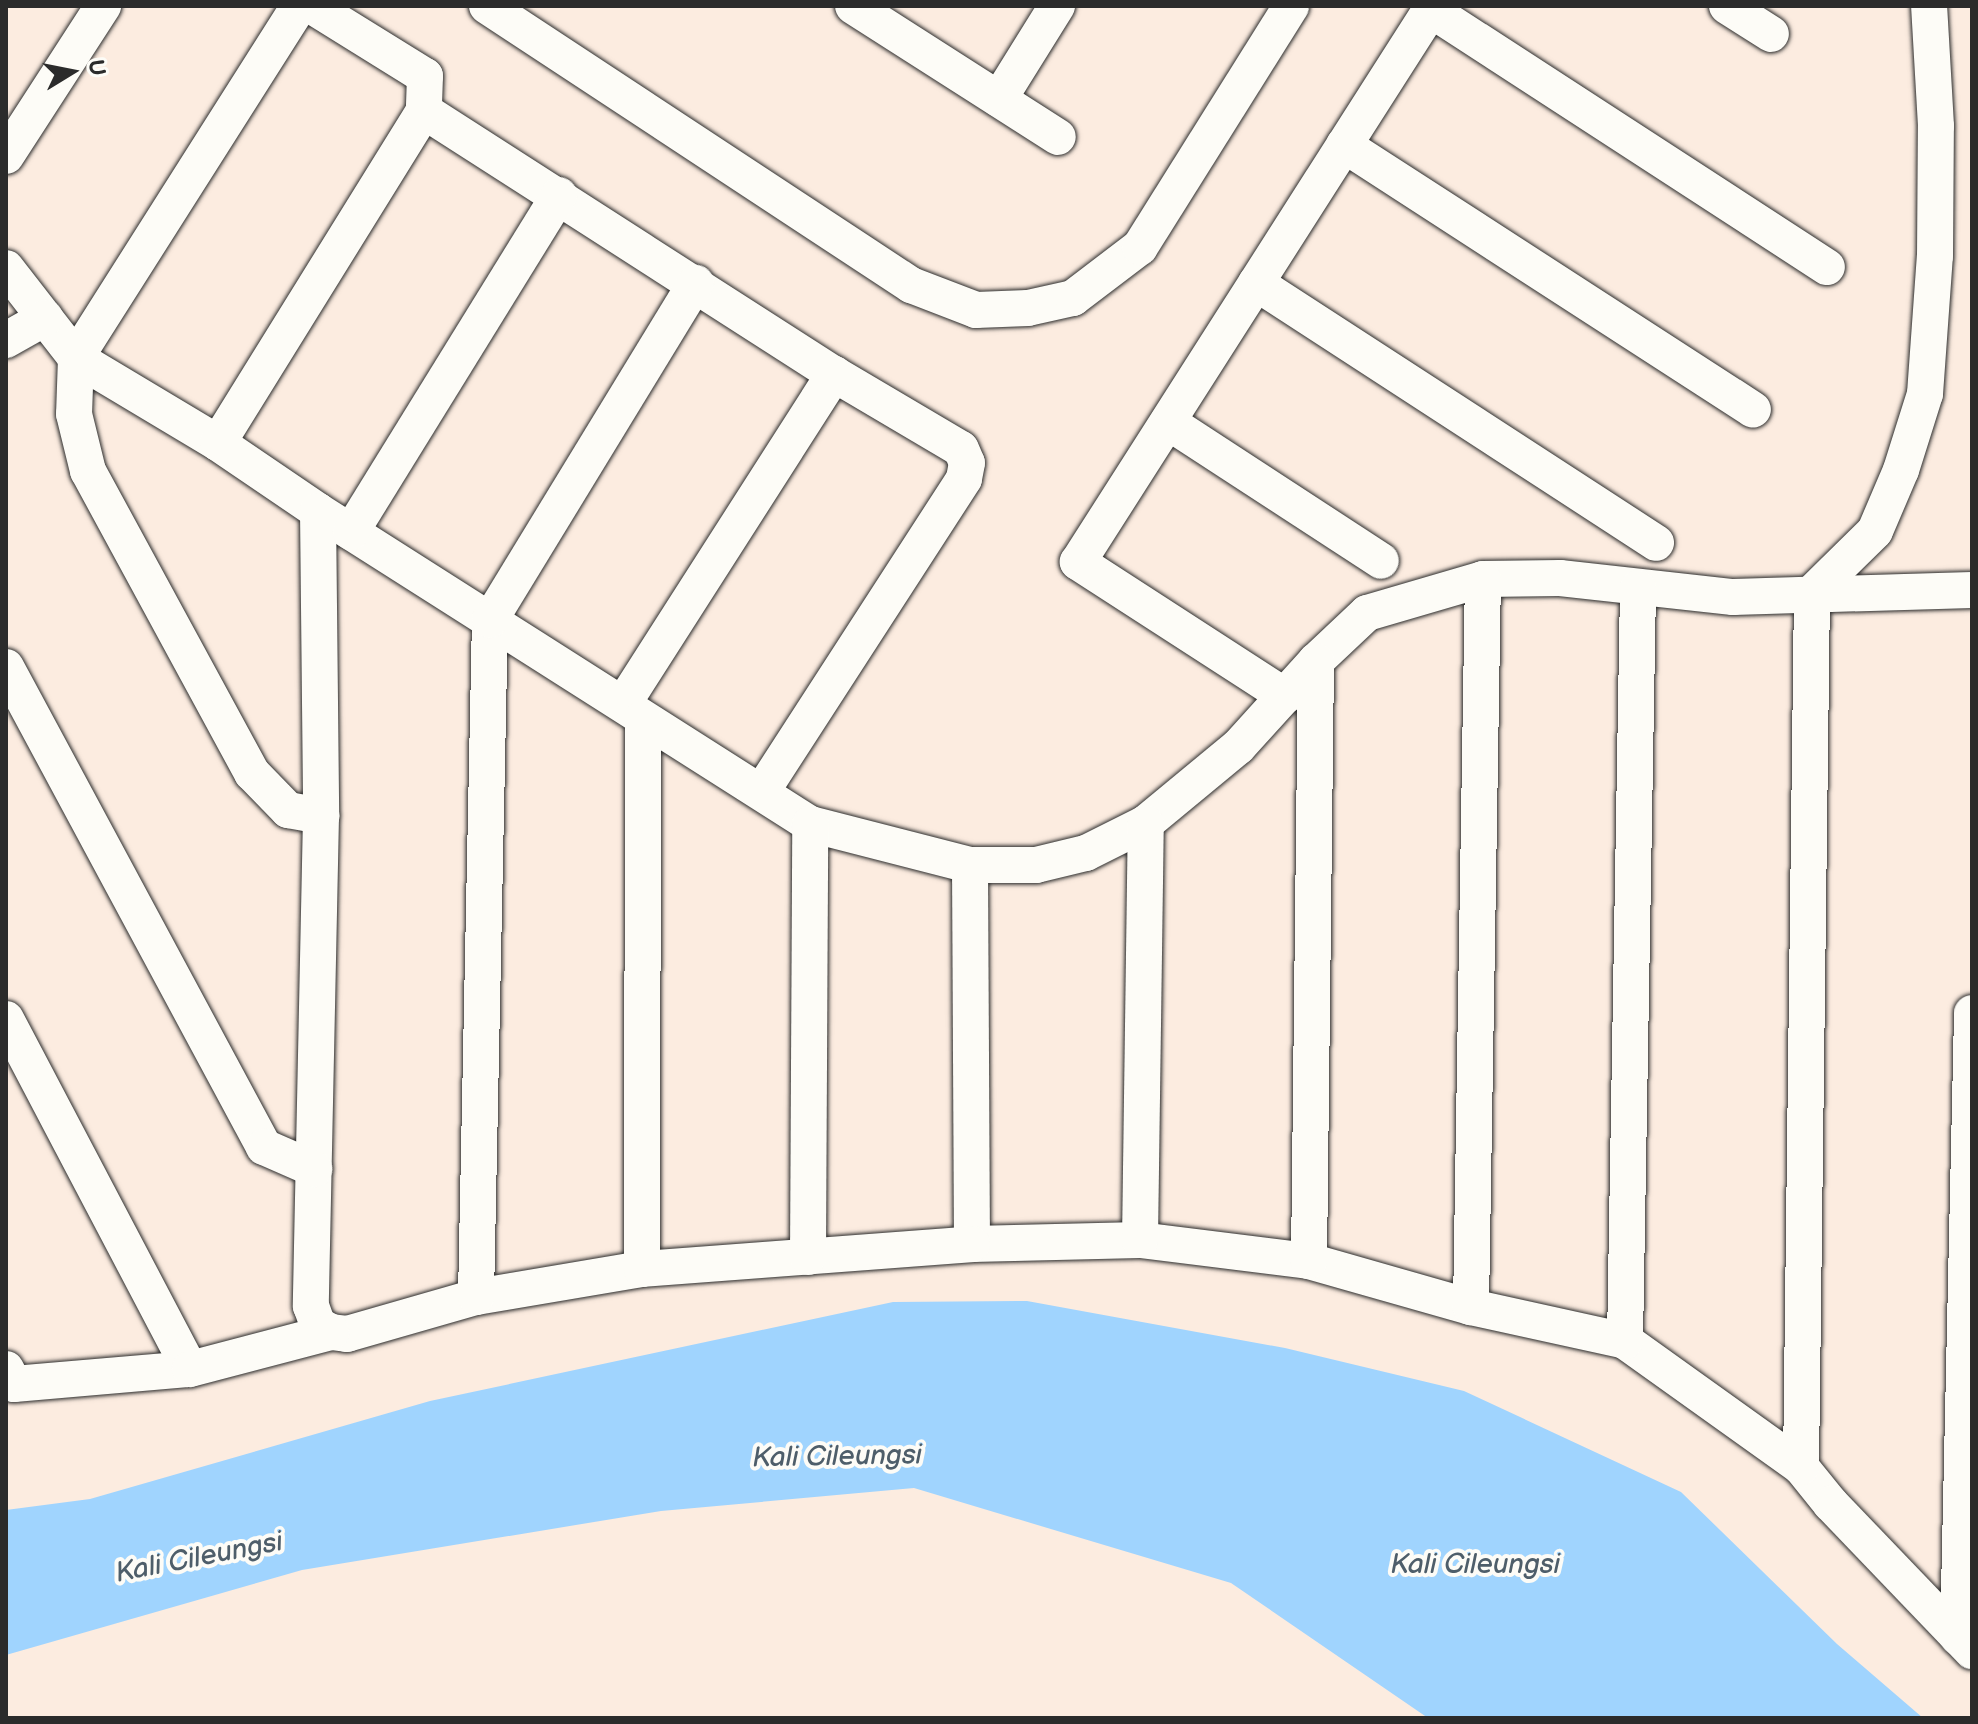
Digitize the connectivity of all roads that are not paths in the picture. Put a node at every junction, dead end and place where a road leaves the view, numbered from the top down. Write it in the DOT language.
graph roads {
  1 [pos="103,6"];
  2 [pos="299,6"];
  3 [pos="312,6"];
  4 [pos="487,6"];
  5 [pos="1057,6"];
  6 [pos="1291,6"];
  7 [pos="1727,6"];
  8 [pos="1929,6"];
  9 [pos="1432,8"];
  10 [pos="872,11"];
  11 [pos="1771,34"];
  12 [pos="999,99"];
  13 [pos="424,111"];
  14 [pos="1058,137"];
  15 [pos="1344,145"];
  16 [pos="6,156"];
  17 [pos="559,195"];
  18 [pos="1827,267"];
  19 [pos="6,268"];
  20 [pos="696,283"];
  21 [pos="1256,283"];
  22 [pos="45,318"];
  23 [pos="6,340"];
  24 [pos="76,358"];
  25 [pos="834,374"];
  26 [pos="1753,410"];
  27 [pos="1168,422"];
  28 [pos="218,443"];
  29 [pos="318,511"];
  30 [pos="351,532"];
  31 [pos="1656,543"];
  32 [pos="1381,561"];
  33 [pos="1483,579"];
  34 [pos="1638,588"];
  35 [pos="1972,590"];
  36 [pos="1812,593"];
  37 [pos="490,620"];
  38 [pos="1316,661"];
  39 [pos="6,667"];
  40 [pos="1285,696"];
  41 [pos="633,712"];
  42 [pos="762,791"];
  43 [pos="321,816"];
  44 [pos="1146,823"];
  45 [pos="810,824"];
  46 [pos="970,865"];
  47 [pos="1972,1013"];
  48 [pos="6,1019"];
  49 [pos="314,1169"];
  50 [pos="1140,1240"];
  51 [pos="972,1244"];
  52 [pos="808,1257"];
  53 [pos="1309,1261"];
  54 [pos="642,1269"];
  55 [pos="476,1297"];
  56 [pos="1471,1307"];
  57 [pos="331,1332"];
  58 [pos="1625,1341"];
  59 [pos="190,1369"];
  60 [pos="9,1379"];
  61 [pos="1801,1467"];
  62 [pos="1965,1644"];
  1 -- 16 [label="street"];
  2 -- 24 [label="street"];
  3 -- 13 [label="street"];
  4 -- 6 [label="street"];
  5 -- 12 [label="street"];
  7 -- 11 [label="street"];
  8 -- 36 [label="street"];
  9 -- 15 [label="street"];
  9 -- 18 [label="street"];
  10 -- 12 [label="street"];
  12 -- 14 [label="street"];
  13 -- 17 [label="street"];
  13 -- 28 [label="street"];
  15 -- 21 [label="street"];
  15 -- 26 [label="street"];
  17 -- 20 [label="street"];
  17 -- 30 [label="street"];
  19 -- 22 [label="street"];
  20 -- 25 [label="street"];
  20 -- 37 [label="street"];
  21 -- 27 [label="street"];
  21 -- 31 [label="street"];
  22 -- 23 [label="street"];
  22 -- 24 [label="street"];
  24 -- 28 [label="street"];
  24 -- 43 [label="street"];
  25 -- 41 [label="street"];
  25 -- 42 [label="street"];
  27 -- 32 [label="street"];
  27 -- 40 [label="street"];
  28 -- 29 [label="street"];
  29 -- 30 [label="street"];
  29 -- 43 [label="street"];
  30 -- 37 [label="street"];
  33 -- 34 [label="street"];
  33 -- 38 [label="street"];
  33 -- 56 [label="street"];
  34 -- 36 [label="street"];
  34 -- 58 [label="street"];
  35 -- 36 [label="street"];
  36 -- 61 [label="street"];
  37 -- 41 [label="street"];
  37 -- 55 [label="street"];
  38 -- 40 [label="street"];
  38 -- 53 [label="street"];
  39 -- 49 [label="street"];
  40 -- 44 [label="street"];
  41 -- 42 [label="street"];
  41 -- 54 [label="street"];
  42 -- 45 [label="street"];
  43 -- 49 [label="street"];
  44 -- 46 [label="street"];
  44 -- 50 [label="street"];
  45 -- 46 [label="street"];
  45 -- 52 [label="street"];
  46 -- 51 [label="street"];
  47 -- 62 [label="street"];
  48 -- 59 [label="street"];
  49 -- 57 [label="street"];
  50 -- 51 [label="street"];
  50 -- 53 [label="street"];
  51 -- 52 [label="street"];
  52 -- 54 [label="street"];
  53 -- 56 [label="street"];
  54 -- 55 [label="street"];
  55 -- 57 [label="street"];
  56 -- 58 [label="street"];
  57 -- 59 [label="street"];
  58 -- 61 [label="street"];
  59 -- 60 [label="street"];
  61 -- 62 [label="street"];
}
